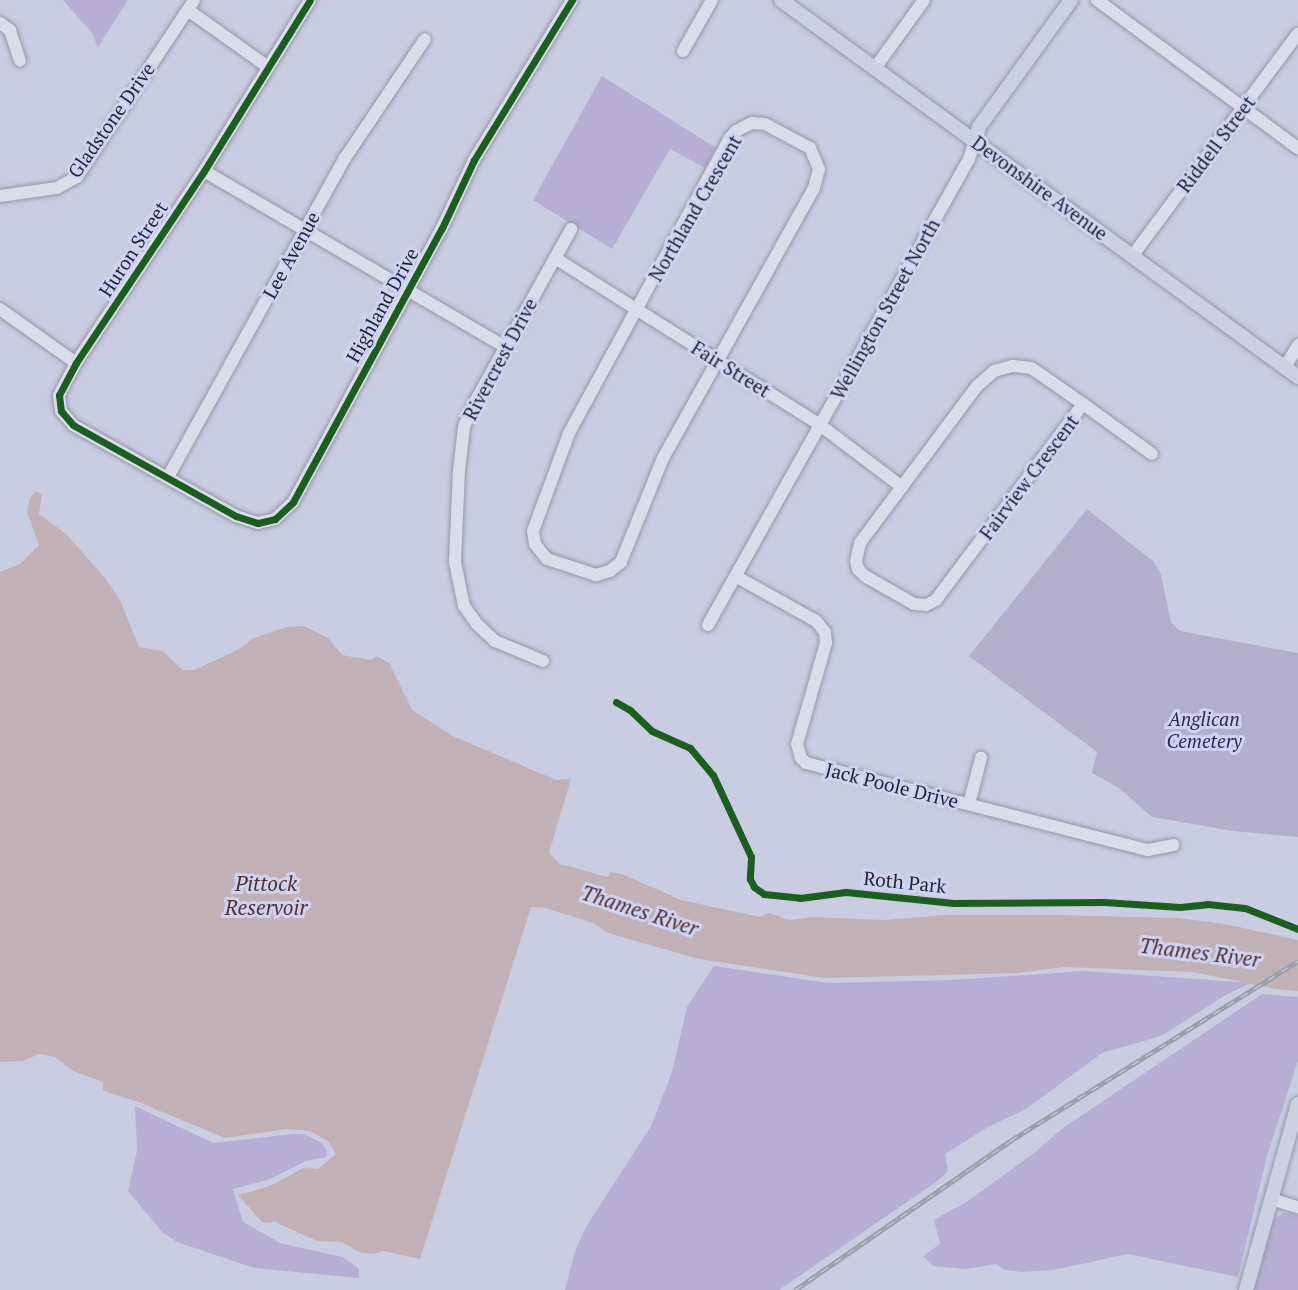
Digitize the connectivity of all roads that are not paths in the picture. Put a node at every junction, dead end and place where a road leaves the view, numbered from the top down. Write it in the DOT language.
graph roads {
  1 [pos="310,0"];
  2 [pos="572,0"];
  3 [pos="712,0"];
  4 [pos="781,0"];
  5 [pos="924,0"];
  6 [pos="1071,0"];
  7 [pos="1097,0"];
  8 [pos="191,5"];
  9 [pos="0,23"];
  10 [pos="1298,34"];
  11 [pos="425,39"];
  12 [pos="683,51"];
  13 [pos="20,61"];
  14 [pos="268,67"];
  15 [pos="875,68"];
  16 [pos="1243,108"];
  17 [pos="975,141"];
  18 [pos="1298,148"];
  19 [pos="204,171"];
  20 [pos="0,196"];
  21 [pos="571,229"];
  22 [pos="304,232"];
  23 [pos="1133,255"];
  24 [pos="555,258"];
  25 [pos="407,292"];
  26 [pos="0,309"];
  27 [pos="637,309"];
  28 [pos="1298,345"];
  29 [pos="505,347"];
  30 [pos="717,361"];
  31 [pos="76,363"];
  32 [pos="1285,367"];
  33 [pos="1298,377"];
  34 [pos="1083,404"];
  35 [pos="820,425"];
  36 [pos="1152,454"];
  37 [pos="168,477"];
  38 [pos="902,486"];
  39 [pos="737,577"];
  40 [pos="708,625"];
  41 [pos="543,661"];
  42 [pos="981,758"];
  43 [pos="970,804"];
  44 [pos="1174,845"];
  45 [pos="1298,1104"];
  46 [pos="1271,1199"];
  47 [pos="1298,1208"];
  48 [pos="1246,1290"];
  1 -- 14 [label="street, Huron Street"];
  2 -- 25 [label="street, Highland Drive"];
  3 -- 12 [label="street"];
  4 -- 15 [label="main road, Devonshire Avenue"];
  5 -- 15 [label="street"];
  6 -- 17 [label="main road, Wellington Street North"];
  7 -- 16 [label="street"];
  8 -- 14 [label="street"];
  8 -- 20 [label="street, Gladstone Drive"];
  9 -- 13 [label="street"];
  10 -- 16 [label="street, Riddell Street"];
  11 -- 22 [label="street, Lee Avenue"];
  14 -- 19 [label="street, Huron Street"];
  15 -- 17 [label="main road, Devonshire Avenue"];
  16 -- 18 [label="street"];
  16 -- 23 [label="street, Riddell Street"];
  17 -- 23 [label="main road, Devonshire Avenue"];
  17 -- 35 [label="street, Wellington Street North"];
  19 -- 22 [label="street"];
  19 -- 31 [label="street, Huron Street"];
  21 -- 24 [label="street, Rivercrest Drive"];
  22 -- 25 [label="street"];
  22 -- 37 [label="street, Lee Avenue"];
  23 -- 32 [label="main road, Devonshire Avenue"];
  24 -- 27 [label="street, Fair Street"];
  24 -- 29 [label="street, Rivercrest Drive"];
  25 -- 29 [label="street"];
  25 -- 37 [label="street, Highland Drive"];
  26 -- 31 [label="street"];
  27 -- 30 [label="street, Fair Street"];
  27 -- 30 [label="street, Northland Crescent"];
  27 -- 30 [label="street, Northland Crescent"];
  28 -- 32 [label="street"];
  29 -- 41 [label="street, Rivercrest Drive"];
  30 -- 35 [label="street, Fair Street"];
  31 -- 37 [label="street, Huron Street"];
  32 -- 33 [label="main road, Devonshire Avenue"];
  34 -- 36 [label="street"];
  34 -- 38 [label="street, Fairview Crescent"];
  34 -- 38 [label="street, Fairview Crescent"];
  35 -- 38 [label="street, Fair Street"];
  35 -- 39 [label="street, Wellington Street North"];
  39 -- 40 [label="street, Wellington Street North"];
  39 -- 43 [label="street, Jack Poole Drive"];
  42 -- 43 [label="street"];
  43 -- 44 [label="street, Jack Poole Drive"];
  45 -- 46 [label="main road"];
  46 -- 47 [label="street"];
  46 -- 48 [label="main road"];
}
